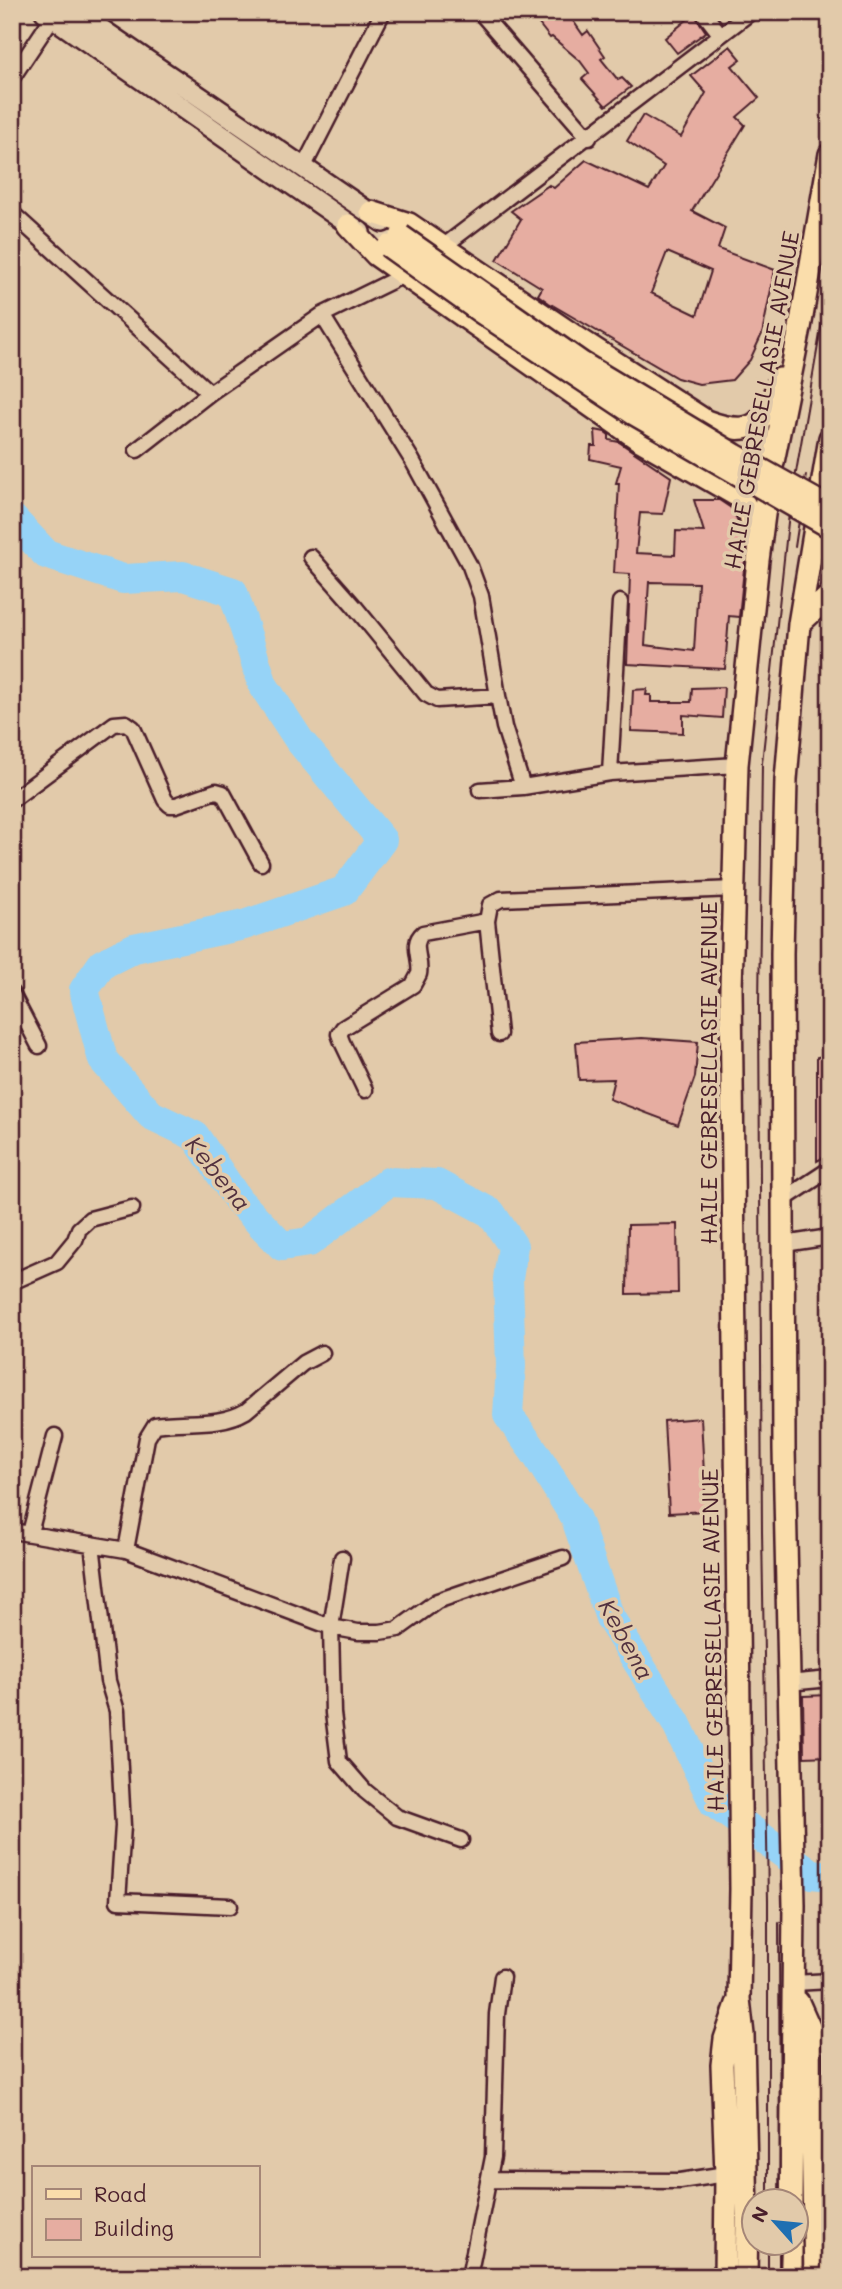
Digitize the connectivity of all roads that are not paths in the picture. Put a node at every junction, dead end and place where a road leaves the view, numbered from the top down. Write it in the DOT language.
graph roads {
  1 [pos="76,12"];
  2 [pos="383,12"];
  3 [pos="480,12"];
  4 [pos="703,12"];
  5 [pos="751,12"];
  6 [pos="48,15"];
  7 [pos="720,34"];
  8 [pos="12,78"];
  9 [pos="589,138"];
  10 [pos="830,154"];
  11 [pos="303,168"];
  12 [pos="370,212"];
  13 [pos="12,214"];
  14 [pos="348,225"];
  15 [pos="394,241"];
  16 [pos="444,246"];
  17 [pos="404,275"];
  18 [pos="322,315"];
  19 [pos="800,328"];
  20 [pos="210,393"];
  21 [pos="830,438"];
  22 [pos="137,450"];
  23 [pos="830,508"];
  24 [pos="830,527"];
  25 [pos="311,557"];
  26 [pos="758,560"];
  27 [pos="830,595"];
  28 [pos="620,602"];
  29 [pos="799,624"];
  30 [pos="498,696"];
  31 [pos="737,765"];
  32 [pos="611,773"];
  33 [pos="523,788"];
  34 [pos="480,790"];
  35 [pos="12,800"];
  36 [pos="261,863"];
  37 [pos="734,889"];
  38 [pos="487,921"];
  39 [pos="12,994"];
  40 [pos="499,1034"];
  41 [pos="39,1046"];
  42 [pos="365,1090"];
  43 [pos="830,1169"];
  44 [pos="783,1200"];
  45 [pos="132,1208"];
  46 [pos="830,1237"];
  47 [pos="784,1244"];
  48 [pos="12,1282"];
  49 [pos="322,1353"];
  50 [pos="55,1436"];
  51 [pos="12,1531"];
  52 [pos="30,1534"];
  53 [pos="92,1544"];
  54 [pos="126,1550"];
  55 [pos="342,1558"];
  56 [pos="563,1558"];
  57 [pos="331,1627"];
  58 [pos="830,1679"];
  59 [pos="788,1683"];
  60 [pos="461,1840"];
  61 [pos="230,1906"];
  62 [pos="502,1977"];
  63 [pos="830,1981"];
  64 [pos="794,1989"];
  65 [pos="739,1998"];
  66 [pos="726,2174"];
  67 [pos="490,2180"];
  68 [pos="791,2188"];
  69 [pos="790,2258"];
  70 [pos="469,2277"];
  71 [pos="725,2277"];
  72 [pos="746,2277"];
  73 [pos="790,2277"];
  74 [pos="815,2277"];
  1 -- 11 [label="main road"];
  2 -- 11 [label="street"];
  3 -- 9 [label="street"];
  4 -- 7 [label="street"];
  5 -- 7 [label="street"];
  6 -- 8 [label="street"];
  6 -- 14 [label="main road"];
  7 -- 9 [label="street"];
  9 -- 16 [label="street"];
  10 -- 19 [label="main road, HAILE GEBRESELLASIE AVENUE"];
  11 -- 12 [label="main road"];
  12 -- 15 [label="main road"];
  12 -- 16 [label="main road"];
  13 -- 20 [label="street"];
  14 -- 15 [label="main road"];
  14 -- 17 [label="main road"];
  15 -- 23 [label="main road, bridge"];
  15 -- 24 [label="main road, bridge"];
  16 -- 19 [label="main road"];
  17 -- 18 [label="street"];
  17 -- 26 [label="main road"];
  18 -- 20 [label="street"];
  18 -- 30 [label="street"];
  19 -- 26 [label="main road, HAILE GEBRESELLASIE AVENUE"];
  20 -- 22 [label="street"];
  21 -- 29 [label="main road"];
  25 -- 30 [label="street"];
  26 -- 31 [label="main road, HAILE GEBRESELLASIE AVENUE"];
  27 -- 29 [label="main road"];
  28 -- 32 [label="street"];
  29 -- 44 [label="main road"];
  30 -- 33 [label="street"];
  31 -- 32 [label="street"];
  31 -- 37 [label="main road, HAILE GEBRESELLASIE AVENUE"];
  32 -- 33 [label="street"];
  33 -- 34 [label="street"];
  35 -- 36 [label="street"];
  37 -- 38 [label="street"];
  37 -- 65 [label="main road, HAILE GEBRESELLASIE AVENUE"];
  38 -- 40 [label="street"];
  38 -- 42 [label="street"];
  39 -- 41 [label="street"];
  43 -- 44 [label="street"];
  44 -- 47 [label="main road"];
  45 -- 48 [label="street"];
  46 -- 47 [label="street"];
  47 -- 59 [label="main road"];
  49 -- 54 [label="street"];
  50 -- 52 [label="street"];
  51 -- 52 [label="street"];
  52 -- 53 [label="street"];
  53 -- 54 [label="street"];
  53 -- 61 [label="street"];
  54 -- 57 [label="street"];
  55 -- 57 [label="street"];
  56 -- 57 [label="street"];
  57 -- 60 [label="street"];
  58 -- 59 [label="street"];
  59 -- 64 [label="main road"];
  62 -- 67 [label="street"];
  63 -- 64 [label="street"];
  64 -- 68 [label="main road"];
  64 -- 74 [label="main road"];
  65 -- 66 [label="main road, HAILE GEBRESELLASIE AVENUE"];
  65 -- 72 [label="main road, HAILE GEBRESELLASIE AVENUE"];
  66 -- 67 [label="street"];
  66 -- 71 [label="main road, HAILE GEBRESELLASIE AVENUE"];
  67 -- 70 [label="street"];
  69 -- 73 [label="main road"];
}
